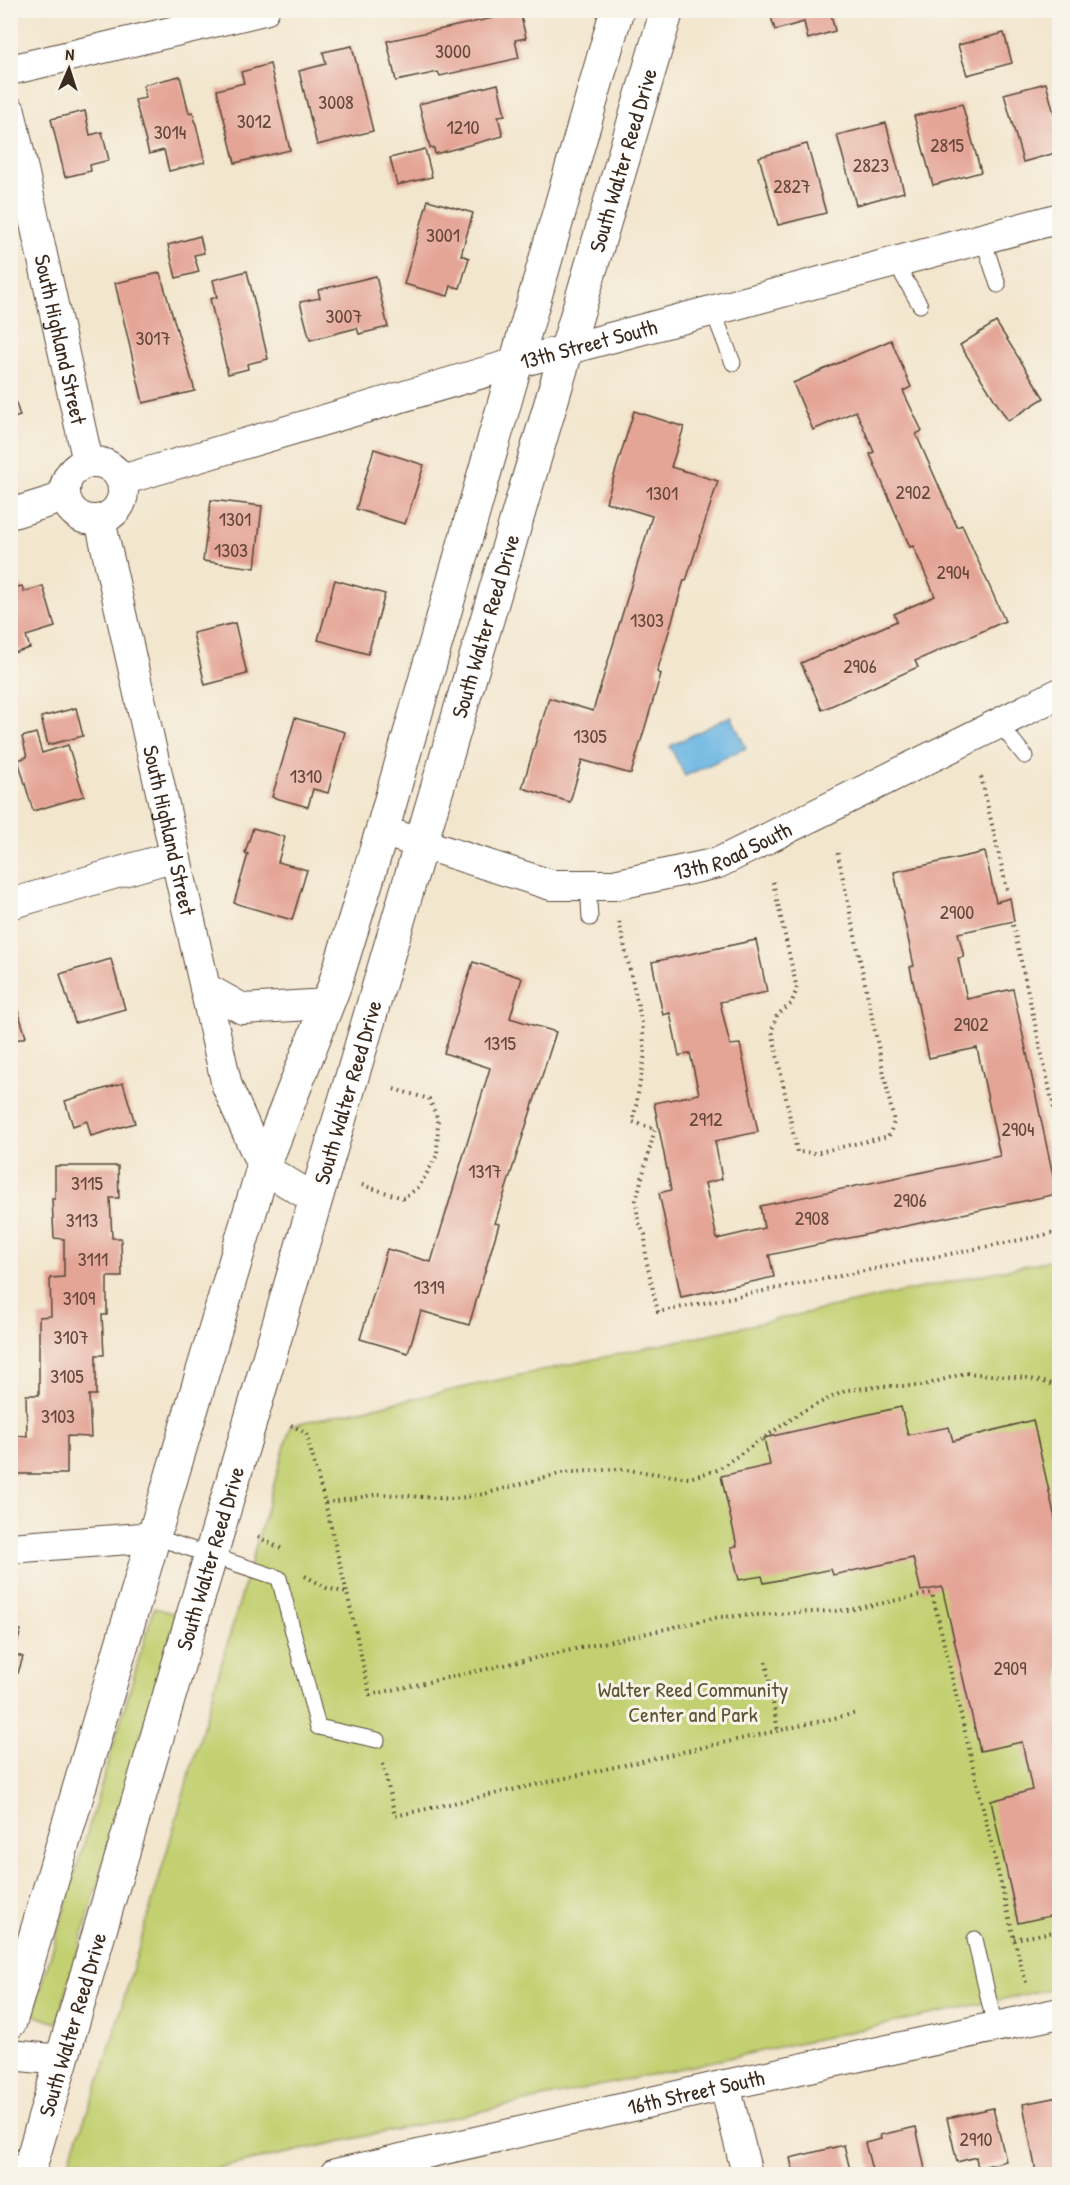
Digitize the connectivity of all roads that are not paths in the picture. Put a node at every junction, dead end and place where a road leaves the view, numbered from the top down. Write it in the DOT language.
graph roads {
  1 [pos="264,10"];
  2 [pos="617,10"];
  3 [pos="667,10"];
  4 [pos="10,70"];
  5 [pos="10,111"];
  6 [pos="1059,218"];
  7 [pos="983,238"];
  8 [pos="895,262"];
  9 [pos="998,285"];
  10 [pos="920,305"];
  11 [pos="713,311"];
  12 [pos="566,350"];
  13 [pos="516,363"];
  14 [pos="733,363"];
  15 [pos="88,462"];
  16 [pos="122,480"];
  17 [pos="65,497"];
  18 [pos="10,514"];
  19 [pos="100,520"];
  20 [pos="1059,693"];
  21 [pos="999,723"];
  22 [pos="1025,756"];
  23 [pos="382,831"];
  24 [pos="420,843"];
  25 [pos="175,856"];
  26 [pos="588,885"];
  27 [pos="10,904"];
  28 [pos="590,918"];
  29 [pos="204,988"];
  30 [pos="328,1004"];
  31 [pos="263,1168"];
  32 [pos="315,1199"];
  33 [pos="155,1537"];
  34 [pos="10,1548"];
  35 [pos="210,1556"];
  36 [pos="377,1740"];
  37 [pos="975,1938"];
  38 [pos="1059,2013"];
  39 [pos="10,2022"];
  40 [pos="995,2027"];
  41 [pos="10,2055"];
  42 [pos="62,2060"];
  43 [pos="725,2085"];
  44 [pos="28,2175"];
  45 [pos="334,2175"];
  46 [pos="747,2175"];
  1 -- 4 [label="street"];
  2 -- 13 [label="main road, South Walter Reed Drive"];
  3 -- 12 [label="main road, South Walter Reed Drive"];
  5 -- 15 [label="street, South Highland Street"];
  6 -- 7 [label="street, 13th Street South"];
  7 -- 8 [label="street, 13th Street South"];
  7 -- 9 [label="lane"];
  8 -- 10 [label="lane"];
  8 -- 11 [label="street, 13th Street South"];
  11 -- 12 [label="street, 13th Street South"];
  11 -- 14 [label="lane"];
  12 -- 13 [label="street, 13th Street South"];
  12 -- 24 [label="main road, South Walter Reed Drive"];
  13 -- 16 [label="street, 13th Street South"];
  13 -- 23 [label="main road, South Walter Reed Drive"];
  15 -- 16 [label="street"];
  15 -- 17 [label="street"];
  16 -- 19 [label="street"];
  17 -- 18 [label="street"];
  17 -- 19 [label="street"];
  19 -- 25 [label="street, South Highland Street"];
  20 -- 21 [label="street, 13th Road South"];
  21 -- 22 [label="lane"];
  21 -- 26 [label="street, 13th Road South"];
  23 -- 24 [label="street, 13th Road South"];
  23 -- 30 [label="main road, South Walter Reed Drive"];
  24 -- 26 [label="street, 13th Road South"];
  24 -- 32 [label="main road, South Walter Reed Drive"];
  25 -- 27 [label="street"];
  25 -- 29 [label="street, South Highland Street"];
  26 -- 28 [label="lane"];
  29 -- 30 [label="street"];
  29 -- 31 [label="street, South Highland Street"];
  30 -- 31 [label="main road, South Walter Reed Drive"];
  31 -- 32 [label="street"];
  31 -- 33 [label="main road, South Walter Reed Drive"];
  32 -- 35 [label="main road, South Walter Reed Drive"];
  33 -- 34 [label="street"];
  33 -- 35 [label="lane"];
  33 -- 39 [label="main road, South Walter Reed Drive"];
  35 -- 36 [label="lane"];
  35 -- 42 [label="main road, South Walter Reed Drive"];
  37 -- 40 [label="lane"];
  38 -- 40 [label="street, 16th Street South"];
  40 -- 43 [label="street, 16th Street South"];
  41 -- 42 [label="street"];
  42 -- 44 [label="main road, South Walter Reed Drive"];
  43 -- 45 [label="street, 16th Street South"];
  43 -- 46 [label="street"];
}
